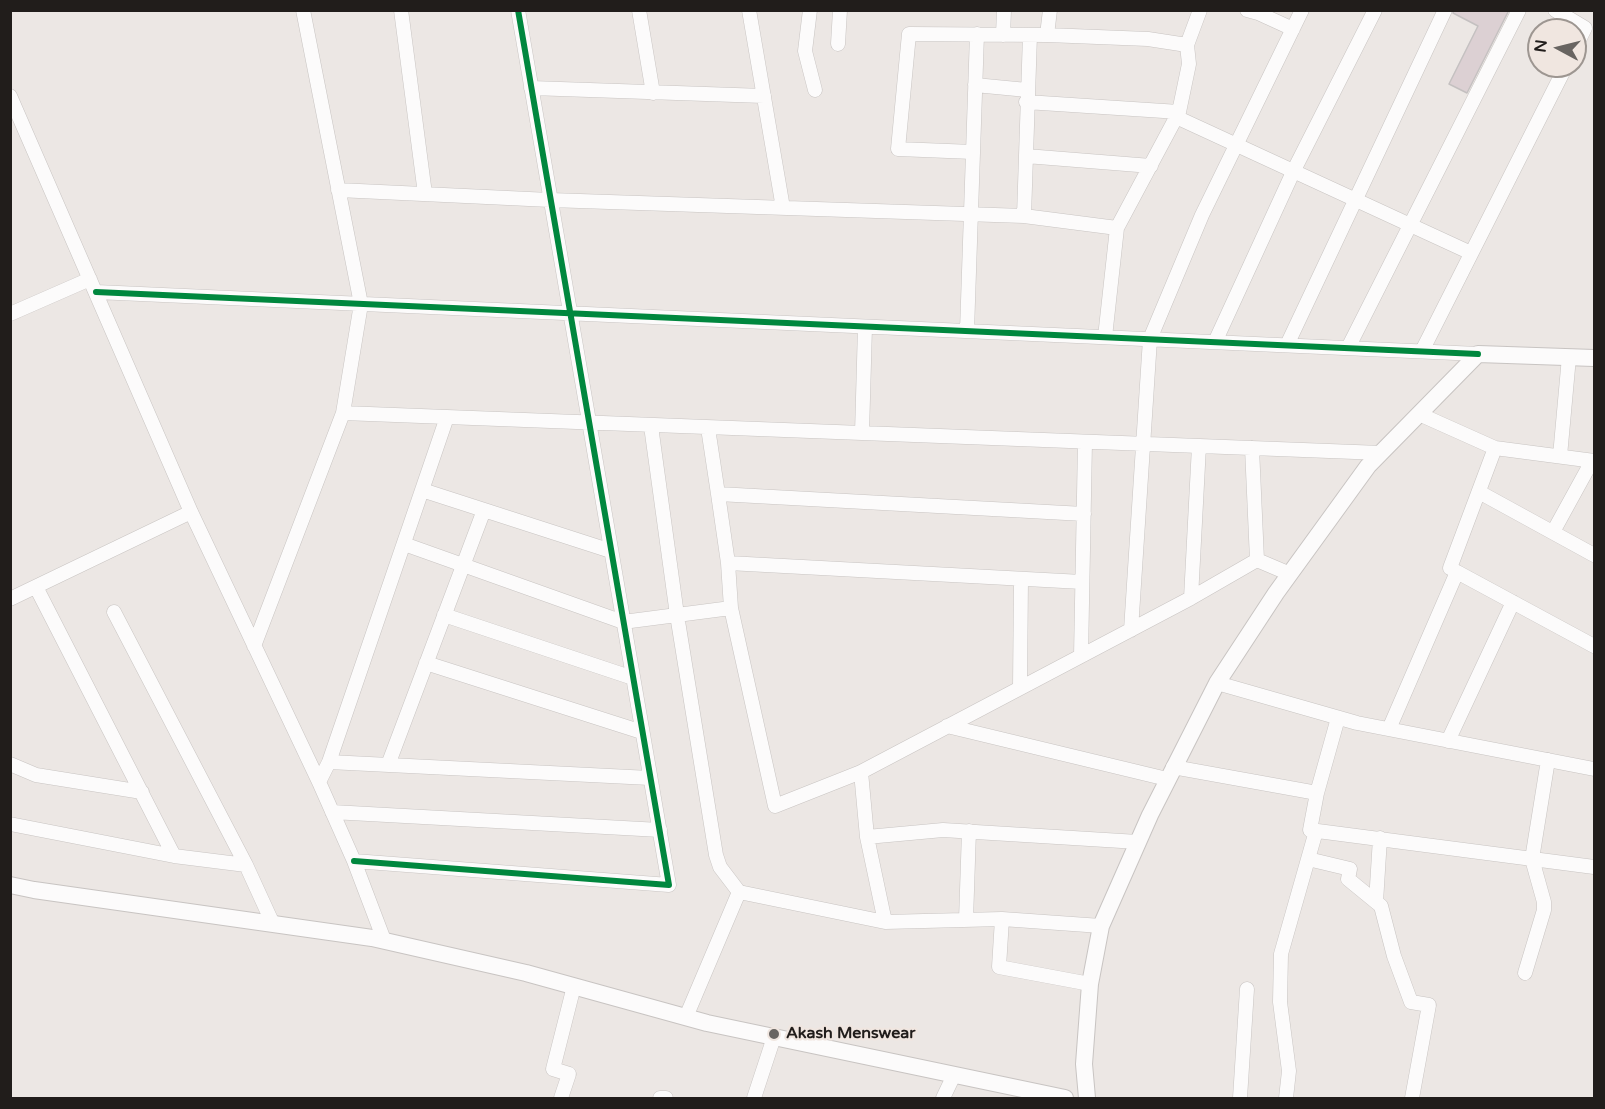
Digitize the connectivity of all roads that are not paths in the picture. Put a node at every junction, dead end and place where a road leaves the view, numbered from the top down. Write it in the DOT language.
graph roads {
  1 [pos="303,10"];
  2 [pos="401,10"];
  3 [pos="518,10"];
  4 [pos="639,10"];
  5 [pos="749,10"];
  6 [pos="810,10"];
  7 [pos="840,10"];
  8 [pos="1004,10"];
  9 [pos="1050,10"];
  10 [pos="1200,10"];
  11 [pos="1247,10"];
  12 [pos="1302,10"];
  13 [pos="1375,10"];
  14 [pos="1445,10"];
  15 [pos="1519,10"];
  16 [pos="1555,10"];
  17 [pos="1293,29"];
  18 [pos="1590,30"];
  19 [pos="977,34"];
  20 [pos="1003,35"];
  21 [pos="1029,35"];
  22 [pos="1047,35"];
  23 [pos="838,44"];
  24 [pos="1187,45"];
  25 [pos="1560,78"];
  26 [pos="975,85"];
  27 [pos="531,88"];
  28 [pos="815,90"];
  29 [pos="653,93"];
  30 [pos="10,96"];
  31 [pos="764,96"];
  32 [pos="1026,96"];
  33 [pos="1178,115"];
  34 [pos="1237,144"];
  35 [pos="973,152"];
  36 [pos="1026,156"];
  37 [pos="1151,166"];
  38 [pos="1294,170"];
  39 [pos="338,190"];
  40 [pos="425,194"];
  41 [pos="550,200"];
  42 [pos="1355,201"];
  43 [pos="783,208"];
  44 [pos="971,214"];
  45 [pos="1024,216"];
  46 [pos="1410,226"];
  47 [pos="1117,228"];
  48 [pos="1471,253"];
  49 [pos="93,286"];
  50 [pos="360,304"];
  51 [pos="570,313"];
  52 [pos="10,314"];
  53 [pos="865,327"];
  54 [pos="968,331"];
  55 [pos="1105,337"];
  56 [pos="1150,339"];
  57 [pos="1215,342"];
  58 [pos="1287,345"];
  59 [pos="1348,348"];
  60 [pos="1422,351"];
  61 [pos="1478,354"];
  62 [pos="1569,357"];
  63 [pos="1594,358"];
  64 [pos="343,413"];
  65 [pos="1419,414"];
  66 [pos="447,417"];
  67 [pos="589,423"];
  68 [pos="651,426"];
  69 [pos="708,428"];
  70 [pos="862,434"];
  71 [pos="1085,442"];
  72 [pos="1141,444"];
  73 [pos="1199,446"];
  74 [pos="1252,448"];
  75 [pos="1495,448"];
  76 [pos="1381,453"];
  77 [pos="1560,456"];
  78 [pos="1593,461"];
  79 [pos="422,490"];
  80 [pos="1479,492"];
  81 [pos="718,494"];
  82 [pos="484,510"];
  83 [pos="191,512"];
  84 [pos="1084,514"];
  85 [pos="1553,532"];
  86 [pos="404,544"];
  87 [pos="611,551"];
  88 [pos="1594,555"];
  89 [pos="1257,560"];
  90 [pos="728,563"];
  91 [pos="464,564"];
  92 [pos="1457,572"];
  93 [pos="1290,573"];
  94 [pos="1021,579"];
  95 [pos="1082,582"];
  96 [pos="36,587"];
  97 [pos="1191,598"];
  98 [pos="10,599"];
  99 [pos="1513,602"];
  100 [pos="731,608"];
  101 [pos="114,612"];
  102 [pos="444,615"];
  103 [pos="677,615"];
  104 [pos="623,622"];
  105 [pos="1131,630"];
  106 [pos="254,646"];
  107 [pos="1594,646"];
  108 [pos="1081,656"];
  109 [pos="426,663"];
  110 [pos="633,678"];
  111 [pos="1217,683"];
  112 [pos="1020,688"];
  113 [pos="1338,718"];
  114 [pos="947,726"];
  115 [pos="1389,729"];
  116 [pos="642,732"];
  117 [pos="1448,741"];
  118 [pos="1548,760"];
  119 [pos="329,762"];
  120 [pos="10,764"];
  121 [pos="388,765"];
  122 [pos="1594,769"];
  123 [pos="861,772"];
  124 [pos="1170,773"];
  125 [pos="650,778"];
  126 [pos="319,782"];
  127 [pos="142,792"];
  128 [pos="1317,793"];
  129 [pos="333,812"];
  130 [pos="10,824"];
  131 [pos="660,830"];
  132 [pos="969,831"];
  133 [pos="1316,831"];
  134 [pos="867,837"];
  135 [pos="1380,838"];
  136 [pos="1138,842"];
  137 [pos="174,856"];
  138 [pos="1308,859"];
  139 [pos="1532,859"];
  140 [pos="354,861"];
  141 [pos="246,865"];
  142 [pos="1594,867"];
  143 [pos="10,885"];
  144 [pos="739,892"];
  145 [pos="1376,902"];
  146 [pos="1002,919"];
  147 [pos="966,920"];
  148 [pos="885,922"];
  149 [pos="273,924"];
  150 [pos="1101,926"];
  151 [pos="384,940"];
  152 [pos="1525,973"];
  153 [pos="1090,984"];
  154 [pos="574,986"];
  155 [pos="1248,989"];
  156 [pos="686,1017"];
  157 [pos="774,1037"];
  158 [pos="954,1075"];
  159 [pos="561,1098"];
  160 [pos="660,1098"];
  161 [pos="666,1098"];
  162 [pos="754,1098"];
  163 [pos="943,1098"];
  164 [pos="1065,1098"];
  165 [pos="1087,1098"];
  166 [pos="1240,1098"];
  167 [pos="1286,1098"];
  168 [pos="1412,1098"];
  1 -- 39 [label="street"];
  2 -- 40 [label="street"];
  3 -- 27 [label="street"];
  4 -- 29 [label="street"];
  5 -- 31 [label="street"];
  6 -- 28 [label="street"];
  7 -- 23 [label="street"];
  8 -- 20 [label="street"];
  9 -- 22 [label="street"];
  10 -- 24 [label="street"];
  11 -- 17 [label="street"];
  12 -- 17 [label="street"];
  13 -- 38 [label="street"];
  14 -- 42 [label="street"];
  15 -- 46 [label="street"];
  16 -- 18 [label="street"];
  17 -- 34 [label="street"];
  19 -- 20 [label="street"];
  19 -- 26 [label="street"];
  19 -- 35 [label="street"];
  20 -- 21 [label="street"];
  21 -- 22 [label="street"];
  21 -- 32 [label="street"];
  22 -- 24 [label="street"];
  24 -- 33 [label="street"];
  25 -- 48 [label="street"];
  26 -- 32 [label="street"];
  26 -- 35 [label="street"];
  27 -- 29 [label="street"];
  27 -- 41 [label="street"];
  29 -- 31 [label="street"];
  30 -- 49 [label="street"];
  31 -- 43 [label="street"];
  32 -- 33 [label="street"];
  32 -- 36 [label="street"];
  33 -- 34 [label="street"];
  33 -- 37 [label="street"];
  34 -- 38 [label="street"];
  34 -- 56 [label="street"];
  35 -- 44 [label="street"];
  36 -- 37 [label="street"];
  36 -- 45 [label="street"];
  37 -- 47 [label="street"];
  38 -- 42 [label="street"];
  38 -- 57 [label="street"];
  39 -- 40 [label="street"];
  39 -- 50 [label="street"];
  40 -- 41 [label="street"];
  41 -- 43 [label="street"];
  41 -- 51 [label="street"];
  42 -- 46 [label="street"];
  42 -- 58 [label="street"];
  43 -- 44 [label="street"];
  44 -- 45 [label="street"];
  44 -- 54 [label="street"];
  45 -- 47 [label="street"];
  46 -- 48 [label="street"];
  46 -- 59 [label="street"];
  47 -- 55 [label="street"];
  48 -- 60 [label="street"];
  49 -- 50 [label="street"];
  49 -- 52 [label="street"];
  49 -- 83 [label="street"];
  50 -- 51 [label="street"];
  50 -- 64 [label="street"];
  51 -- 53 [label="street"];
  51 -- 67 [label="street"];
  53 -- 54 [label="street"];
  53 -- 70 [label="street"];
  54 -- 55 [label="street"];
  55 -- 56 [label="street"];
  56 -- 57 [label="street"];
  56 -- 72 [label="street"];
  57 -- 58 [label="street"];
  58 -- 59 [label="street"];
  59 -- 60 [label="street"];
  60 -- 61 [label="street"];
  61 -- 62 [label="street"];
  61 -- 65 [label="street"];
  62 -- 63 [label="street"];
  62 -- 77 [label="street"];
  64 -- 66 [label="street"];
  64 -- 106 [label="street"];
  65 -- 75 [label="street"];
  65 -- 76 [label="street"];
  66 -- 67 [label="street"];
  66 -- 79 [label="street"];
  67 -- 68 [label="street"];
  67 -- 87 [label="street"];
  68 -- 69 [label="street"];
  68 -- 103 [label="street"];
  69 -- 70 [label="street"];
  69 -- 81 [label="street"];
  70 -- 71 [label="street"];
  71 -- 72 [label="street"];
  71 -- 84 [label="street"];
  72 -- 73 [label="street"];
  72 -- 105 [label="street"];
  73 -- 74 [label="street"];
  73 -- 97 [label="street"];
  74 -- 76 [label="street"];
  74 -- 89 [label="street"];
  75 -- 77 [label="street"];
  75 -- 80 [label="street"];
  76 -- 93 [label="street"];
  77 -- 78 [label="street"];
  78 -- 85 [label="street"];
  79 -- 82 [label="street"];
  79 -- 86 [label="street"];
  80 -- 85 [label="street"];
  80 -- 92 [label="street"];
  81 -- 84 [label="street"];
  81 -- 90 [label="street"];
  82 -- 87 [label="street"];
  82 -- 91 [label="street"];
  83 -- 96 [label="street"];
  83 -- 106 [label="street"];
  84 -- 95 [label="street"];
  85 -- 88 [label="street"];
  86 -- 91 [label="street"];
  86 -- 119 [label="street"];
  87 -- 104 [label="street"];
  89 -- 93 [label="street"];
  89 -- 97 [label="street"];
  90 -- 94 [label="street"];
  90 -- 100 [label="street"];
  91 -- 102 [label="street"];
  91 -- 104 [label="street"];
  92 -- 99 [label="street"];
  92 -- 115 [label="street"];
  93 -- 111 [label="street"];
  94 -- 95 [label="street"];
  94 -- 112 [label="street"];
  95 -- 108 [label="street"];
  96 -- 98 [label="street"];
  96 -- 127 [label="street"];
  97 -- 105 [label="street"];
  99 -- 107 [label="street"];
  99 -- 117 [label="street"];
  100 -- 103 [label="street"];
  100 -- 123 [label="street"];
  101 -- 141 [label="street"];
  102 -- 109 [label="street"];
  102 -- 110 [label="street"];
  103 -- 104 [label="street"];
  103 -- 144 [label="street"];
  104 -- 110 [label="street"];
  105 -- 108 [label="street"];
  106 -- 126 [label="street"];
  108 -- 112 [label="street"];
  109 -- 116 [label="street"];
  109 -- 121 [label="street"];
  110 -- 116 [label="street"];
  111 -- 113 [label="street"];
  111 -- 124 [label="street"];
  112 -- 114 [label="street"];
  113 -- 115 [label="street"];
  113 -- 128 [label="street"];
  114 -- 123 [label="street"];
  114 -- 124 [label="street"];
  115 -- 117 [label="street"];
  116 -- 125 [label="street"];
  117 -- 118 [label="street"];
  118 -- 122 [label="street"];
  118 -- 139 [label="street"];
  119 -- 121 [label="street"];
  119 -- 126 [label="street"];
  120 -- 127 [label="street"];
  121 -- 125 [label="street"];
  123 -- 134 [label="street"];
  124 -- 128 [label="street"];
  124 -- 136 [label="street"];
  125 -- 131 [label="street"];
  126 -- 129 [label="street"];
  127 -- 137 [label="street"];
  128 -- 133 [label="street"];
  129 -- 131 [label="street"];
  129 -- 140 [label="street"];
  130 -- 137 [label="street"];
  131 -- 140 [label="street"];
  132 -- 134 [label="street"];
  132 -- 136 [label="street"];
  132 -- 147 [label="street"];
  133 -- 135 [label="street"];
  133 -- 138 [label="street"];
  134 -- 148 [label="street"];
  135 -- 139 [label="street"];
  135 -- 145 [label="street"];
  136 -- 150 [label="street"];
  137 -- 141 [label="street"];
  138 -- 145 [label="street"];
  138 -- 167 [label="street"];
  139 -- 142 [label="street"];
  139 -- 152 [label="street"];
  140 -- 151 [label="street"];
  141 -- 149 [label="street"];
  143 -- 149 [label="street"];
  144 -- 148 [label="street"];
  144 -- 156 [label="street"];
  145 -- 168 [label="street"];
  146 -- 147 [label="street"];
  146 -- 150 [label="street"];
  146 -- 153 [label="street"];
  147 -- 148 [label="street"];
  149 -- 151 [label="street"];
  150 -- 153 [label="street"];
  151 -- 154 [label="street"];
  153 -- 165 [label="street"];
  154 -- 156 [label="street"];
  154 -- 159 [label="street"];
  155 -- 166 [label="street"];
  156 -- 157 [label="street"];
  157 -- 158 [label="street"];
  157 -- 162 [label="street"];
  158 -- 163 [label="street"];
  158 -- 164 [label="street"];
  160 -- 161 [label="street"];
}
